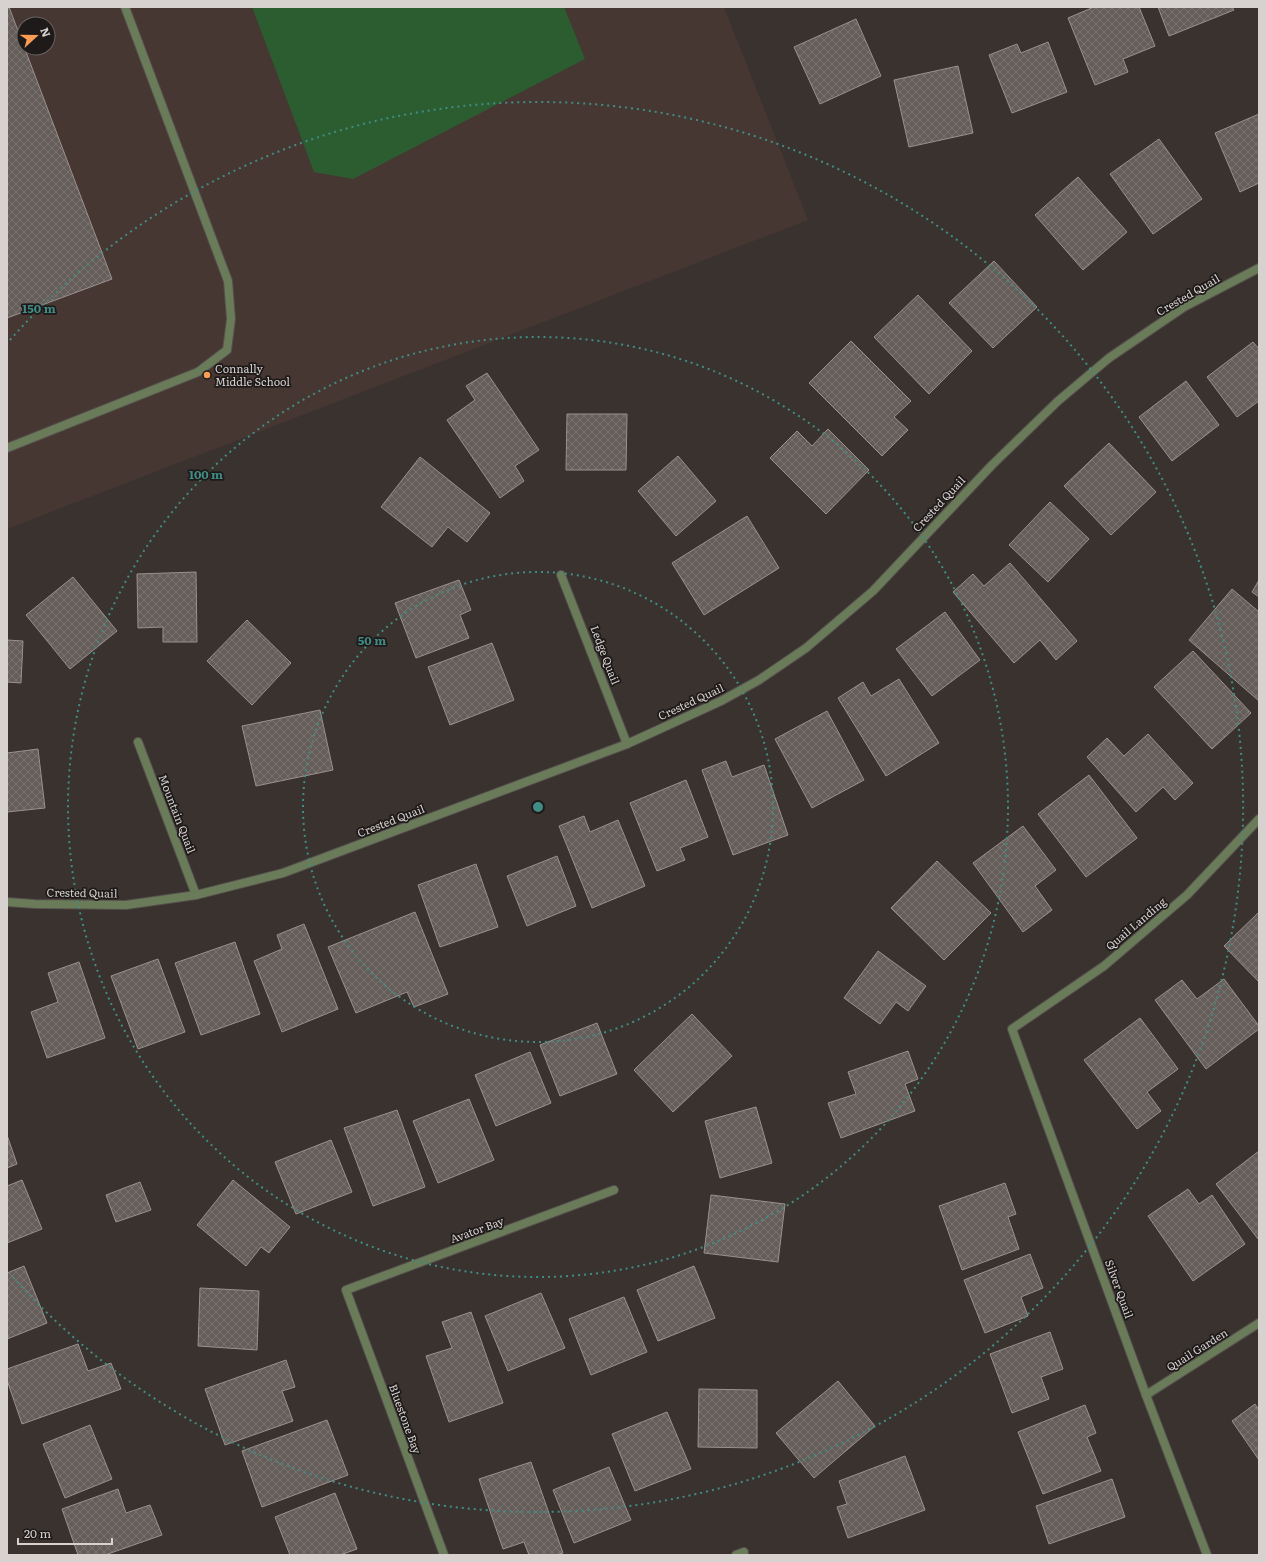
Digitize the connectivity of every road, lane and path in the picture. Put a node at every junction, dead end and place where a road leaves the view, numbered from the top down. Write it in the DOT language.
graph roads {
  1 [pos="125,7"];
  2 [pos="1259,268"];
  3 [pos="7,448"];
  4 [pos="561,575"];
  5 [pos="138,742"];
  6 [pos="627,744"];
  7 [pos="1259,819"];
  8 [pos="196,895"];
  9 [pos="7,902"];
  10 [pos="1012,1029"];
  11 [pos="614,1190"];
  12 [pos="346,1290"];
  13 [pos="1259,1323"];
  14 [pos="1146,1395"];
  15 [pos="744,1552"];
  16 [pos="444,1555"];
  17 [pos="736,1555"];
  18 [pos="1207,1555"];
  1 -- 3 [label="street"];
  2 -- 6 [label="street, Crested Quail"];
  4 -- 6 [label="street, Ledge Quail"];
  5 -- 8 [label="street, Mountain Quail"];
  6 -- 8 [label="street, Crested Quail"];
  7 -- 10 [label="street, Quail Landing"];
  8 -- 9 [label="street, Crested Quail"];
  10 -- 14 [label="street, Silver Quail"];
  11 -- 12 [label="street, Avator Bay"];
  12 -- 16 [label="street, Bluestone Bay"];
  13 -- 14 [label="street, Quail Garden"];
  14 -- 18 [label="street, Silver Quail"];
  15 -- 17 [label="street"];
}
